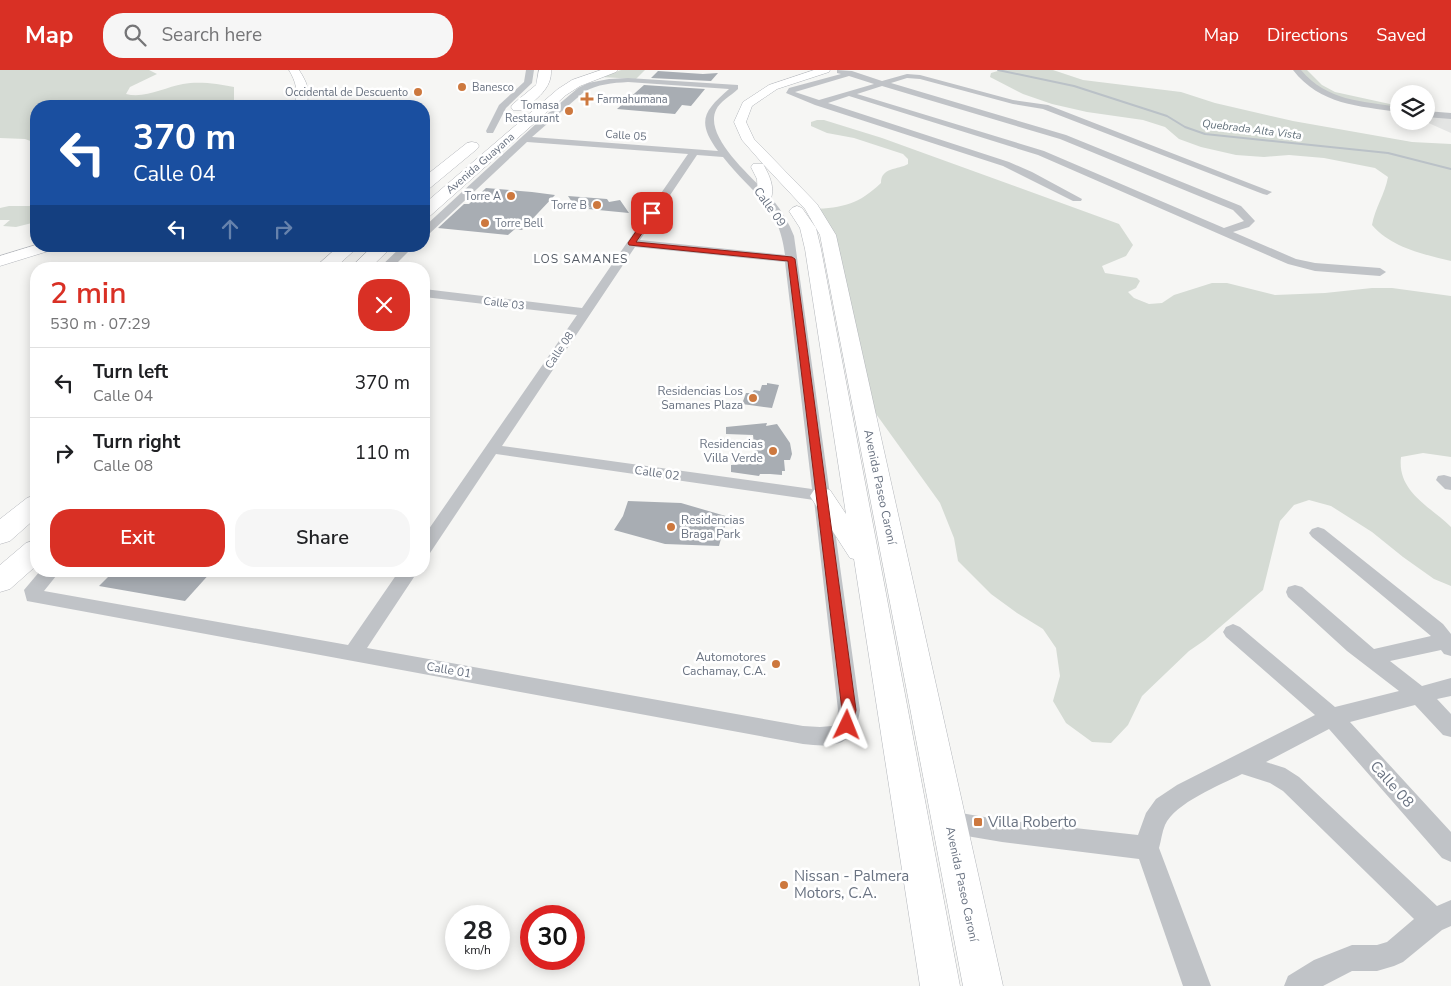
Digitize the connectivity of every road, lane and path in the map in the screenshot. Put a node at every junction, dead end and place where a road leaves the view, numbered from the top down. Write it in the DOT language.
graph roads {
  1 [pos="294,70"];
  2 [pos="530,70"];
  3 [pos="545,70"];
  4 [pos="612,70"];
  5 [pos="806,70"];
  6 [pos="862,70"];
  7 [pos="1297,70"];
  8 [pos="1307,70"];
  9 [pos="840,71"];
  10 [pos="882,84"];
  11 [pos="850,94"];
  12 [pos="302,100"];
  13 [pos="818,103"];
  14 [pos="1021,103"];
  15 [pos="1390,106"];
  16 [pos="1390,107"];
  17 [pos="1435,115"];
  18 [pos="990,116"];
  19 [pos="1451,116"];
  20 [pos="960,128"];
  21 [pos="490,131"];
  22 [pos="525,139"];
  23 [pos="927,139"];
  24 [pos="1145,145"];
  25 [pos="694,152"];
  26 [pos="726,154"];
  27 [pos="1105,154"];
  28 [pos="1066,164"];
  29 [pos="758,167"];
  30 [pos="472,170"];
  31 [pos="1029,174"];
  32 [pos="430,180"];
  33 [pos="1267,192"];
  34 [pos="765,197"];
  35 [pos="1077,199"];
  36 [pos="430,207"];
  37 [pos="439,219"];
  38 [pos="430,227"];
  39 [pos="1224,232"];
  40 [pos="631,243"];
  41 [pos="30,251"];
  42 [pos="30,252"];
  43 [pos="343,252"];
  44 [pos="377,252"];
  45 [pos="402,252"];
  46 [pos="20,255"];
  47 [pos="792,259"];
  48 [pos="0,261"];
  49 [pos="331,262"];
  50 [pos="366,262"];
  51 [pos="392,262"];
  52 [pos="1380,272"];
  53 [pos="430,294"];
  54 [pos="585,312"];
  55 [pos="492,449"];
  56 [pos="822,496"];
  57 [pos="30,509"];
  58 [pos="1318,533"];
  59 [pos="0,534"];
  60 [pos="430,540"];
  61 [pos="30,555"];
  62 [pos="867,566"];
  63 [pos="45,577"];
  64 [pos="405,577"];
  65 [pos="0,581"];
  66 [pos="1295,592"];
  67 [pos="1233,632"];
  68 [pos="1448,645"];
  69 [pos="353,653"];
  70 [pos="1370,658"];
  71 [pos="1451,687"];
  72 [pos="1418,694"];
  73 [pos="849,710"];
  74 [pos="1332,717"];
  75 [pos="1451,728"];
  76 [pos="1241,764"];
  77 [pos="949,822"];
  78 [pos="1147,848"];
  79 [pos="1451,850"];
  80 [pos="1442,916"];
  81 [pos="940,986"];
  82 [pos="983,986"];
  83 [pos="1197,986"];
  84 [pos="1298,986"];
  1 -- 12 [label="street"];
  2 -- 21 [label="street"];
  3 -- 21 [label="main road, Avenida Guayana"];
  4 -- 30 [label="main road, Avenida Guayana"];
  5 -- 29 [label="street, Avenida Paseo Caroní"];
  6 -- 9 [label="street"];
  7 -- 16 [label="street"];
  8 -- 15 [label="street"];
  9 -- 10 [label="street"];
  9 -- 13 [label="street"];
  9 -- 77 [label="street, Avenida Paseo Caroní"];
  10 -- 11 [label="street"];
  10 -- 14 [label="street"];
  10 -- 18 [label="street"];
  11 -- 13 [label="street"];
  11 -- 20 [label="street"];
  13 -- 23 [label="street"];
  14 -- 18 [label="street"];
  14 -- 24 [label="street"];
  17 -- 19 [label="street"];
  18 -- 20 [label="street"];
  18 -- 27 [label="street"];
  20 -- 23 [label="street"];
  20 -- 28 [label="street"];
  21 -- 32 [label="main road, Avenida Guayana"];
  22 -- 25 [label="street, Calle 05"];
  22 -- 26 [label="street, Calle 09"];
  22 -- 37 [label="street"];
  23 -- 31 [label="street"];
  24 -- 27 [label="street"];
  24 -- 33 [label="street"];
  25 -- 26 [label="street, Calle 05"];
  25 -- 40 [label="street, Calle 08"];
  26 -- 34 [label="street, Calle 09"];
  27 -- 28 [label="street"];
  27 -- 39 [label="street"];
  28 -- 31 [label="street"];
  28 -- 39 [label="street"];
  29 -- 34 [label="street"];
  29 -- 62 [label="street, Avenida Paseo Caroní"];
  30 -- 36 [label="main road, Avenida Guayana"];
  30 -- 37 [label="main road"];
  31 -- 35 [label="street"];
  34 -- 47 [label="street, Calle 09"];
  37 -- 38 [label="street"];
  39 -- 52 [label="street"];
  40 -- 47 [label="street"];
  40 -- 54 [label="street, Calle 08"];
  41 -- 46 [label="street"];
  42 -- 46 [label="street"];
  43 -- 49 [label="main road"];
  44 -- 50 [label="main road"];
  45 -- 51 [label="street"];
  46 -- 48 [label="street"];
  47 -- 56 [label="street, Calle 09"];
  53 -- 54 [label="street, Calle 03"];
  54 -- 55 [label="street, Calle 08"];
  55 -- 56 [label="street, Calle 02"];
  55 -- 60 [label="street, Calle 08"];
  56 -- 62 [label="street"];
  56 -- 73 [label="street, Calle 09"];
  57 -- 59 [label="main road"];
  58 -- 68 [label="street"];
  61 -- 65 [label="main road"];
  62 -- 81 [label="street, Avenida Paseo Caroní"];
  63 -- 69 [label="street, Calle 01"];
  64 -- 69 [label="street"];
  66 -- 70 [label="street"];
  67 -- 74 [label="street, Calle 08"];
  68 -- 70 [label="street"];
  69 -- 73 [label="street, Calle 01"];
  70 -- 72 [label="street"];
  71 -- 72 [label="street"];
  72 -- 74 [label="street"];
  72 -- 75 [label="street"];
  74 -- 76 [label="street"];
  74 -- 79 [label="street, Calle 08"];
  76 -- 78 [label="street"];
  76 -- 80 [label="street"];
  77 -- 78 [label="street"];
  77 -- 82 [label="street, Avenida Paseo Caroní"];
  78 -- 83 [label="street"];
  80 -- 84 [label="street"];
}
